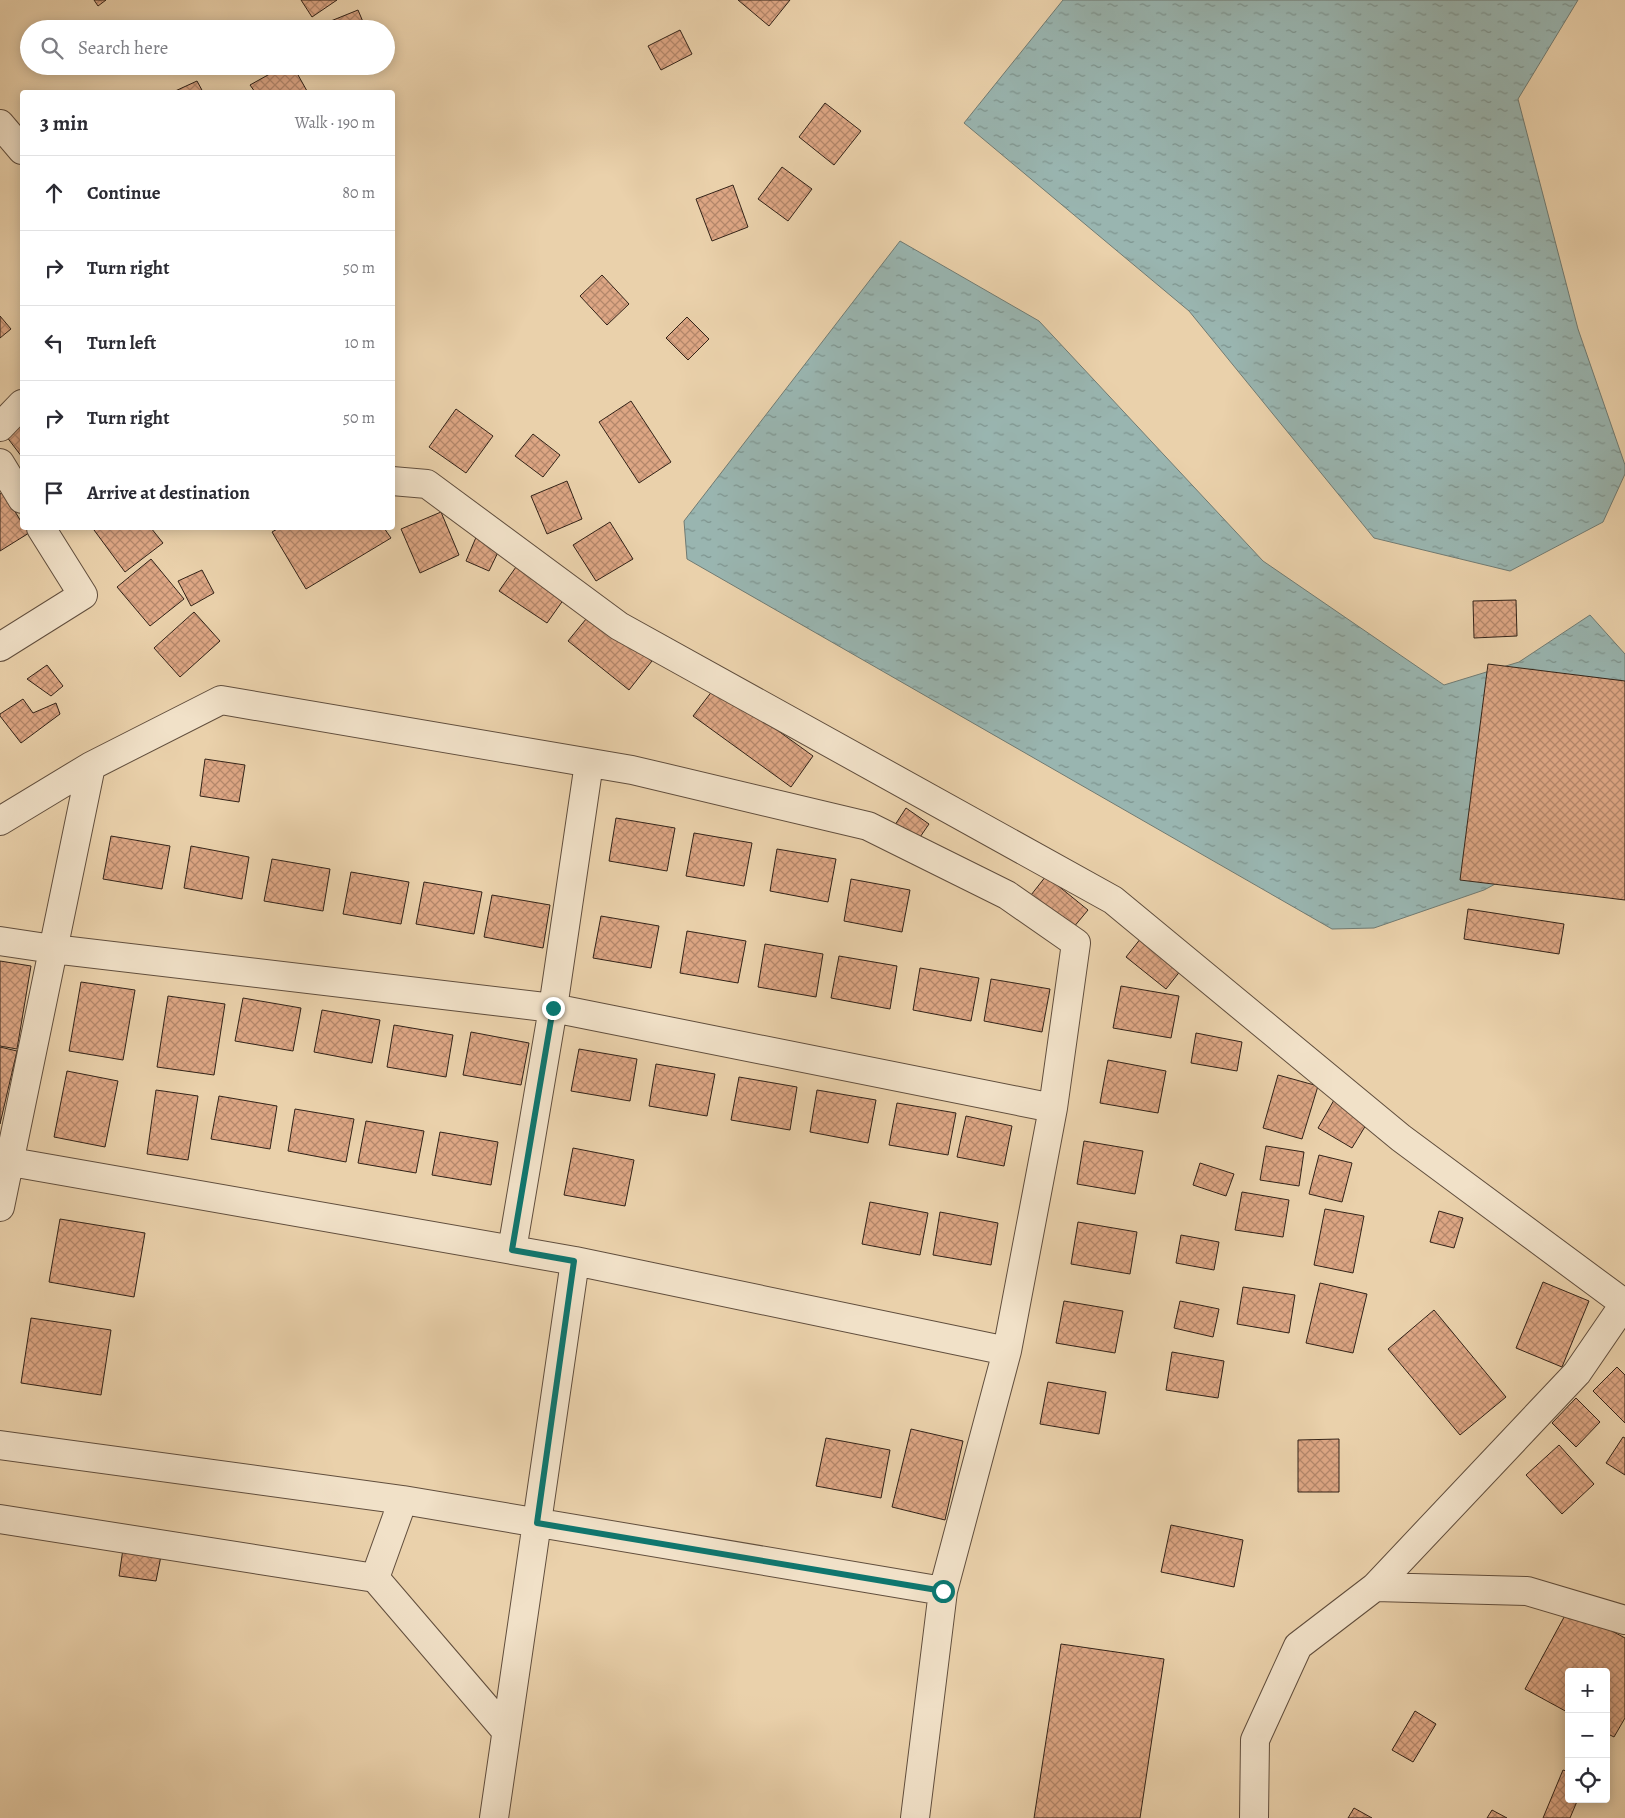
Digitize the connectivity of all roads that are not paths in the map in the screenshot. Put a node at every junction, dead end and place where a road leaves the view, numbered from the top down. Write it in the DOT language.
graph roads {
  1 [pos="0,124"];
  2 [pos="20,148"];
  3 [pos="20,406"];
  4 [pos="0,427"];
  5 [pos="0,463"];
  6 [pos="395,481"];
  7 [pos="20,496"];
  8 [pos="41,530"];
  9 [pos="0,648"];
  10 [pos="589,763"];
  11 [pos="91,766"];
  12 [pos="0,821"];
  13 [pos="0,941"];
  14 [pos="53,948"];
  15 [pos="553,1008"];
  16 [pos="1053,1108"];
  17 [pos="5,1160"];
  18 [pos="0,1207"];
  19 [pos="512,1250"];
  20 [pos="574,1261"];
  21 [pos="1625,1304"];
  22 [pos="1007,1351"];
  23 [pos="0,1444"];
  24 [pos="403,1500"];
  25 [pos="0,1519"];
  26 [pos="537,1523"];
  27 [pos="375,1578"];
  28 [pos="1375,1587"];
  29 [pos="943,1591"];
  30 [pos="1625,1620"];
  31 [pos="506,1731"];
  32 [pos="494,1818"];
  33 [pos="915,1818"];
  34 [pos="1254,1818"];
  1 -- 2 [label="street"];
  3 -- 4 [label="street"];
  5 -- 7 [label="street"];
  6 -- 21 [label="street"];
  8 -- 9 [label="street"];
  10 -- 11 [label="street"];
  10 -- 15 [label="street"];
  10 -- 16 [label="street"];
  11 -- 12 [label="street"];
  11 -- 14 [label="street"];
  13 -- 14 [label="street"];
  14 -- 15 [label="street"];
  14 -- 17 [label="street"];
  15 -- 16 [label="street"];
  15 -- 19 [label="street"];
  16 -- 22 [label="street"];
  17 -- 18 [label="street"];
  17 -- 19 [label="street"];
  19 -- 20 [label="street"];
  20 -- 22 [label="street"];
  20 -- 26 [label="street"];
  21 -- 28 [label="street"];
  22 -- 29 [label="street"];
  23 -- 24 [label="street"];
  24 -- 26 [label="street"];
  24 -- 27 [label="street"];
  25 -- 27 [label="street"];
  26 -- 29 [label="street"];
  26 -- 31 [label="street"];
  27 -- 31 [label="street"];
  28 -- 30 [label="street"];
  28 -- 34 [label="street"];
  29 -- 33 [label="street"];
  31 -- 32 [label="street"];
}
